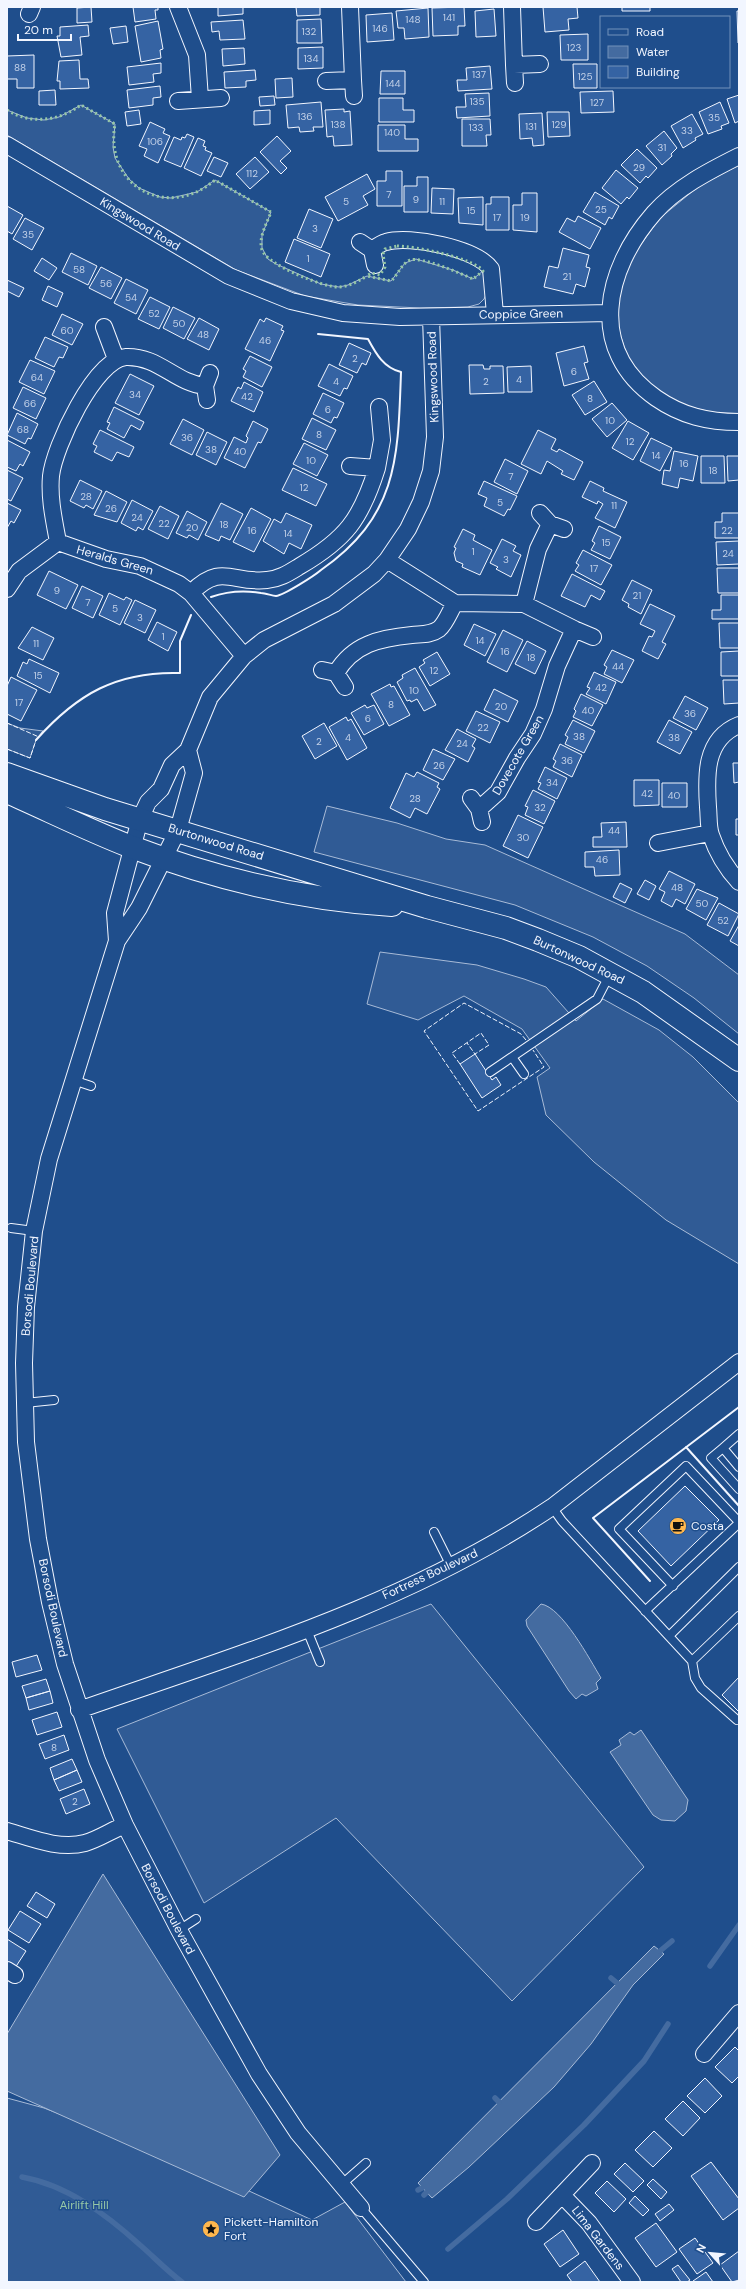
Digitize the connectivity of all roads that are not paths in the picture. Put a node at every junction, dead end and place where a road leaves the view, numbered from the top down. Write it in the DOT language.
graph roads {
  1 [pos="178,7"];
  2 [pos="350,7"];
  3 [pos="512,7"];
  4 [pos="540,64"];
  5 [pos="514,65"];
  6 [pos="353,80"];
  7 [pos="326,81"];
  8 [pos="515,83"];
  9 [pos="354,96"];
  10 [pos="221,98"];
  11 [pos="200,100"];
  12 [pos="178,101"];
  13 [pos="7,144"];
  14 [pos="739,156"];
  15 [pos="369,252"];
  16 [pos="610,313"];
  17 [pos="495,314"];
  18 [pos="431,317"];
  19 [pos="104,327"];
  20 [pos="116,359"];
  21 [pos="207,386"];
  22 [pos="379,407"];
  23 [pos="739,422"];
  24 [pos="350,466"];
  25 [pos="377,468"];
  26 [pos="551,522"];
  27 [pos="58,542"];
  28 [pos="387,560"];
  29 [pos="7,589"];
  30 [pos="191,593"];
  31 [pos="455,603"];
  32 [pos="524,604"];
  33 [pos="574,629"];
  34 [pos="593,637"];
  35 [pos="244,656"];
  36 [pos="345,687"];
  37 [pos="739,725"];
  38 [pos="188,750"];
  39 [pos="7,774"];
  40 [pos="7,792"];
  41 [pos="477,810"];
  42 [pos="140,819"];
  43 [pos="178,830"];
  44 [pos="710,834"];
  45 [pos="658,844"];
  46 [pos="131,846"];
  47 [pos="163,857"];
  48 [pos="739,882"];
  49 [pos="427,907"];
  50 [pos="117,941"];
  51 [pos="610,974"];
  52 [pos="715,1045"];
  53 [pos="512,1057"];
  54 [pos="739,1060"];
  55 [pos="739,1070"];
  56 [pos="490,1072"];
  57 [pos="524,1074"];
  58 [pos="73,1080"];
  59 [pos="91,1086"];
  60 [pos="11,1228"];
  61 [pos="34,1231"];
  62 [pos="739,1362"];
  63 [pos="54,1400"];
  64 [pos="25,1403"];
  65 [pos="739,1434"];
  66 [pos="723,1448"];
  67 [pos="739,1467"];
  68 [pos="739,1489"];
  69 [pos="552,1507"];
  70 [pos="739,1523"];
  71 [pos="434,1532"];
  72 [pos="452,1566"];
  73 [pos="739,1567"];
  74 [pos="672,1586"];
  75 [pos="645,1611"];
  76 [pos="739,1616"];
  77 [pos="307,1630"];
  78 [pos="669,1636"];
  79 [pos="692,1660"];
  80 [pos="320,1662"];
  81 [pos="79,1710"];
  82 [pos="737,1720"];
  83 [pos="125,1824"];
  84 [pos="7,1831"];
  85 [pos="196,1919"];
  86 [pos="179,1930"];
  87 [pos="739,2013"];
  88 [pos="704,2054"];
  89 [pos="366,2163"];
  90 [pos="592,2163"];
  91 [pos="341,2185"];
  92 [pos="562,2195"];
  93 [pos="361,2208"];
  94 [pos="536,2222"];
  95 [pos="424,2282"];
  96 [pos="632,2282"];
  1 -- 11 [label="street"];
  2 -- 6 [label="street"];
  3 -- 5 [label="street"];
  4 -- 5 [label="street"];
  5 -- 8 [label="street"];
  6 -- 7 [label="street"];
  6 -- 9 [label="street"];
  10 -- 11 [label="street"];
  11 -- 12 [label="street"];
  13 -- 18 [label="street, Kingswood Road"];
  14 -- 16 [label="street"];
  15 -- 17 [label="street"];
  16 -- 17 [label="street, Coppice Green"];
  16 -- 23 [label="street"];
  17 -- 18 [label="street, Coppice Green"];
  18 -- 28 [label="street, Kingswood Road"];
  19 -- 20 [label="street"];
  20 -- 21 [label="street"];
  20 -- 27 [label="street"];
  22 -- 25 [label="street"];
  24 -- 25 [label="street"];
  25 -- 30 [label="street"];
  26 -- 32 [label="street"];
  27 -- 29 [label="street"];
  27 -- 30 [label="street, Heralds Green"];
  28 -- 31 [label="street"];
  28 -- 35 [label="street, Kingswood Road"];
  30 -- 35 [label="street, Heralds Green"];
  31 -- 32 [label="street"];
  31 -- 36 [label="street"];
  32 -- 33 [label="street"];
  33 -- 34 [label="street"];
  33 -- 41 [label="street, Dovecote Green"];
  35 -- 38 [label="street, Kingswood Road"];
  37 -- 44 [label="street"];
  38 -- 42 [label="street, Kingswood Road"];
  38 -- 43 [label="street"];
  39 -- 42 [label="main road, Burtonwood Road"];
  40 -- 46 [label="main road, Burtonwood Road"];
  42 -- 43 [label="main road, Burtonwood Road"];
  42 -- 46 [label="street, Kingswood Road"];
  43 -- 47 [label="street, Borsodi Boulevard"];
  43 -- 49 [label="main road, Burtonwood Road"];
  44 -- 45 [label="street"];
  44 -- 48 [label="street"];
  46 -- 47 [label="main road, Burtonwood Road"];
  46 -- 50 [label="street, Borsodi Boulevard"];
  47 -- 49 [label="main road, Burtonwood Road"];
  47 -- 50 [label="street, Borsodi Boulevard"];
  49 -- 51 [label="main road, Burtonwood Road"];
  50 -- 58 [label="street, Borsodi Boulevard"];
  51 -- 52 [label="main road, Burtonwood Road"];
  51 -- 53 [label="lane"];
  52 -- 54 [label="main road, Burtonwood Road"];
  52 -- 55 [label="main road, Burtonwood Road"];
  53 -- 56 [label="lane"];
  53 -- 57 [label="lane"];
  58 -- 59 [label="lane"];
  58 -- 61 [label="street, Borsodi Boulevard"];
  60 -- 61 [label="lane"];
  61 -- 64 [label="street, Borsodi Boulevard"];
  62 -- 69 [label="street, Fortress Boulevard"];
  63 -- 64 [label="lane"];
  64 -- 81 [label="street, Borsodi Boulevard"];
  65 -- 66 [label="lane"];
  66 -- 67 [label="lane"];
  66 -- 68 [label="lane"];
  69 -- 72 [label="street, Fortress Boulevard"];
  69 -- 75 [label="lane"];
  70 -- 74 [label="lane"];
  70 -- 74 [label="lane"];
  71 -- 72 [label="lane"];
  72 -- 77 [label="street, Fortress Boulevard"];
  73 -- 78 [label="lane"];
  74 -- 75 [label="lane"];
  75 -- 78 [label="lane"];
  76 -- 79 [label="lane"];
  77 -- 80 [label="lane"];
  77 -- 81 [label="street, Fortress Boulevard"];
  78 -- 79 [label="lane"];
  79 -- 82 [label="lane"];
  81 -- 83 [label="street, Borsodi Boulevard"];
  83 -- 84 [label="street"];
  83 -- 86 [label="street, Borsodi Boulevard"];
  85 -- 86 [label="lane"];
  86 -- 91 [label="street, Borsodi Boulevard"];
  87 -- 88 [label="street"];
  89 -- 91 [label="lane"];
  90 -- 92 [label="street, Lima Gardens"];
  91 -- 93 [label="street, Borsodi Boulevard"];
  92 -- 94 [label="street, Lima Gardens"];
  92 -- 96 [label="street, Lima Gardens"];
  93 -- 95 [label="lane"];
}
